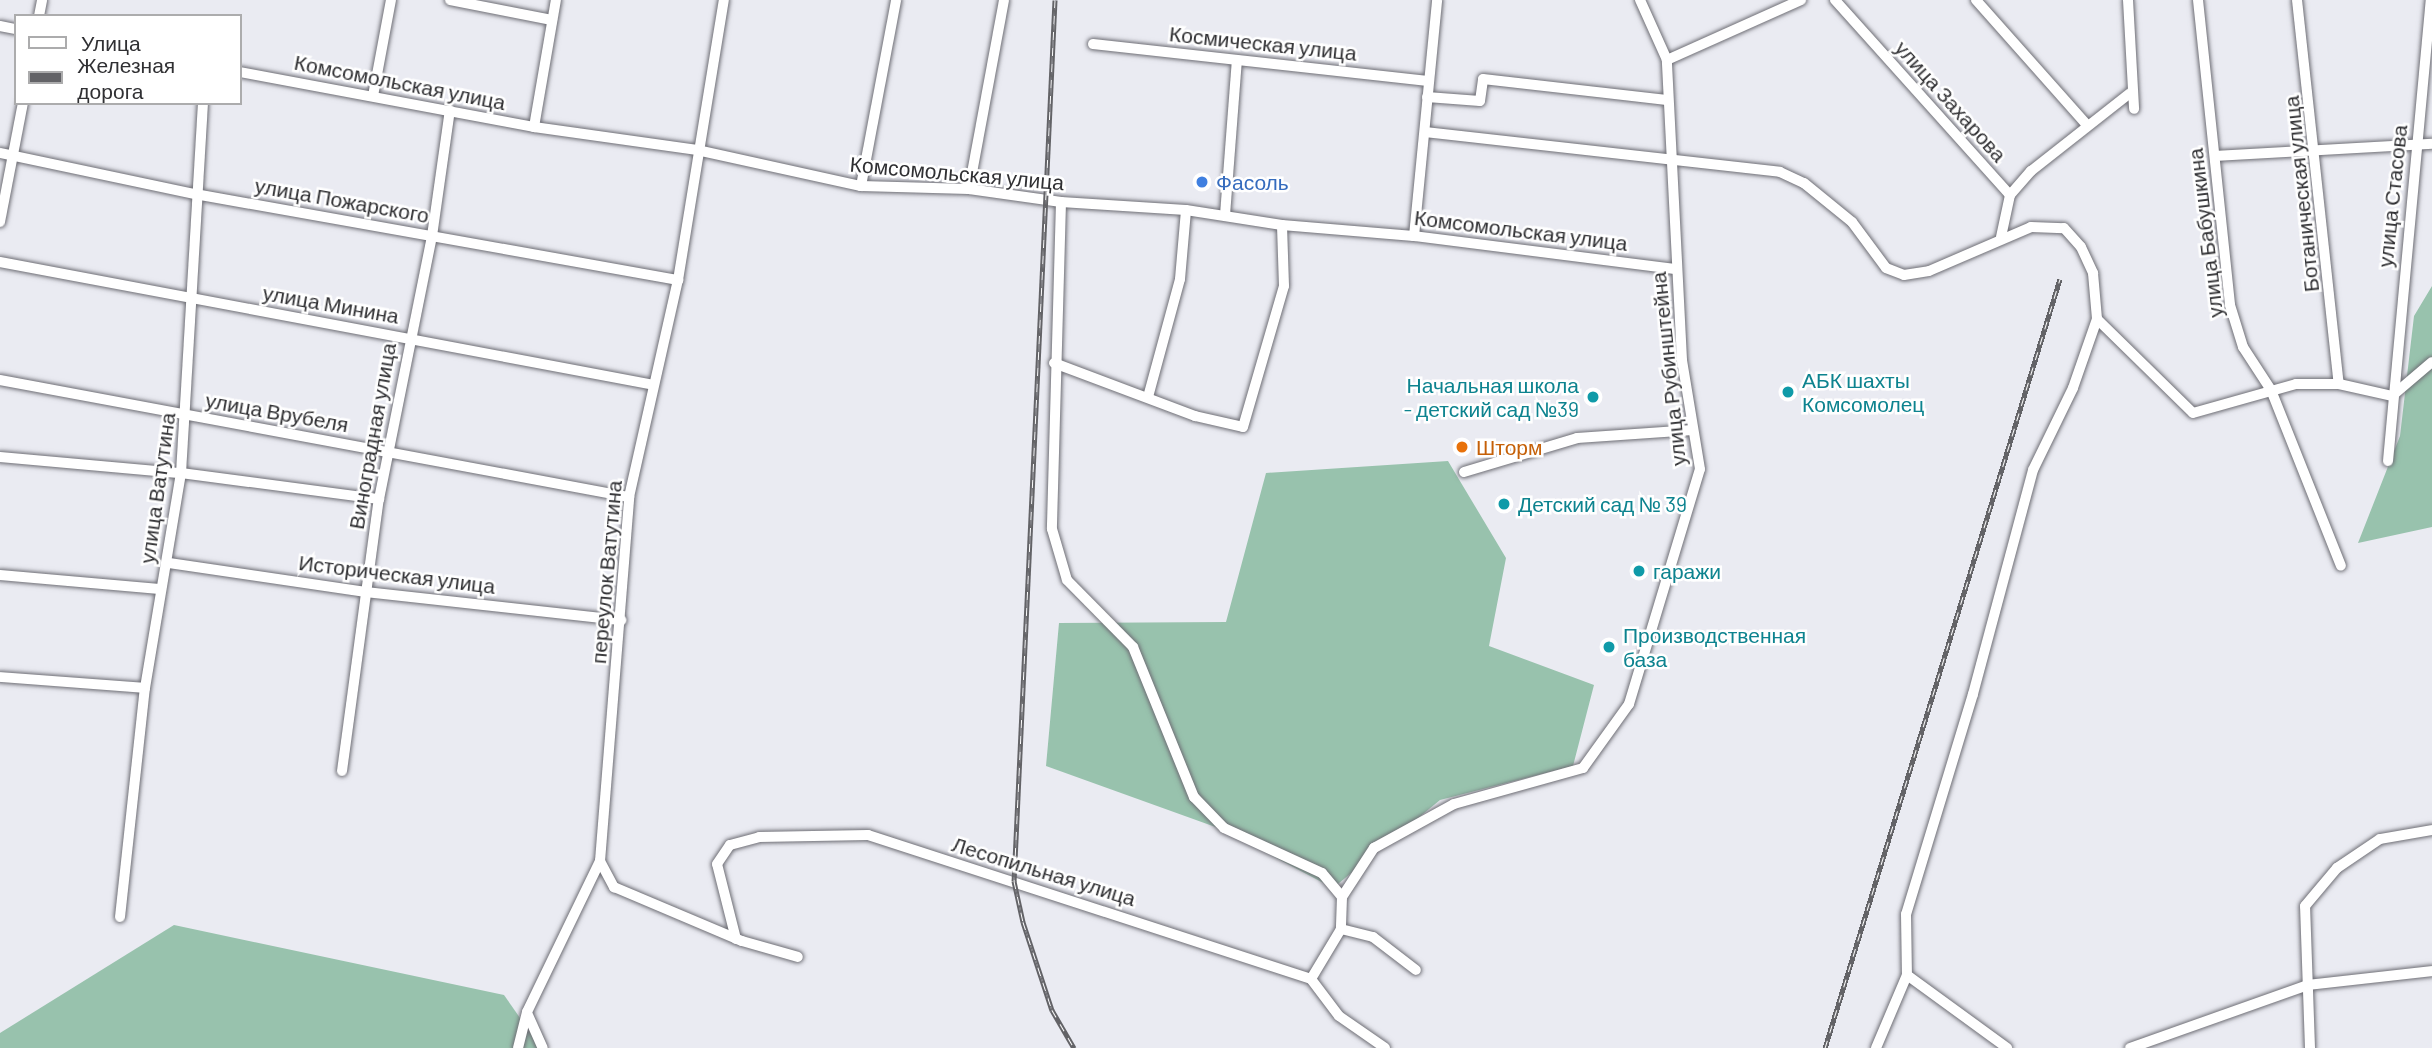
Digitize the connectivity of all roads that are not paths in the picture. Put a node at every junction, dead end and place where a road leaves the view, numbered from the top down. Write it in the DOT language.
graph roads {
  1 [pos="391,0"];
  2 [pos="450,0"];
  3 [pos="556,0"];
  4 [pos="724,0"];
  5 [pos="896,0"];
  6 [pos="1004,0"];
  7 [pos="1437,0"];
  8 [pos="1640,0"];
  9 [pos="1801,0"];
  10 [pos="1835,0"];
  11 [pos="1976,0"];
  12 [pos="2128,0"];
  13 [pos="2198,0"];
  14 [pos="2297,0"];
  15 [pos="2431,0"];
  16 [pos="491,4"];
  17 [pos="552,20"];
  18 [pos="1093,44"];
  19 [pos="1237,60"];
  20 [pos="1667,60"];
  21 [pos="242,72"];
  22 [pos="1428,81"];
  23 [pos="2130,94"];
  24 [pos="373,96"];
  25 [pos="1427,97"];
  26 [pos="1668,100"];
  27 [pos="23,105"];
  28 [pos="203,105"];
  29 [pos="2134,109"];
  30 [pos="450,110"];
  31 [pos="2087,125"];
  32 [pos="534,127"];
  33 [pos="1425,132"];
  34 [pos="2416,144"];
  35 [pos="2432,144"];
  36 [pos="2317,149"];
  37 [pos="697,150"];
  38 [pos="0,153"];
  39 [pos="13,156"];
  40 [pos="2215,156"];
  41 [pos="1669,159"];
  42 [pos="861,186"];
  43 [pos="970,189"];
  44 [pos="195,194"];
  45 [pos="2010,195"];
  46 [pos="1060,202"];
  47 [pos="1186,210"];
  48 [pos="1225,215"];
  49 [pos="0,222"];
  50 [pos="1282,225"];
  51 [pos="432,236"];
  52 [pos="1414,236"];
  53 [pos="2001,237"];
  54 [pos="0,262"];
  55 [pos="1676,269"];
  56 [pos="678,280"];
  57 [pos="194,299"];
  58 [pos="2097,319"];
  59 [pos="410,338"];
  60 [pos="2432,362"];
  61 [pos="1054,363"];
  62 [pos="0,380"];
  63 [pos="2339,384"];
  64 [pos="654,385"];
  65 [pos="2271,390"];
  66 [pos="2392,396"];
  67 [pos="1148,397"];
  68 [pos="187,415"];
  69 [pos="1693,430"];
  70 [pos="390,452"];
  71 [pos="0,457"];
  72 [pos="2388,461"];
  73 [pos="1464,472"];
  74 [pos="181,473"];
  75 [pos="629,497"];
  76 [pos="379,499"];
  77 [pos="169,563"];
  78 [pos="2341,566"];
  79 [pos="0,575"];
  80 [pos="159,589"];
  81 [pos="366,592"];
  82 [pos="621,620"];
  83 [pos="0,677"];
  84 [pos="145,688"];
  85 [pos="342,771"];
  86 [pos="2432,830"];
  87 [pos="600,861"];
  88 [pos="1342,897"];
  89 [pos="120,917"];
  90 [pos="1341,929"];
  91 [pos="736,939"];
  92 [pos="798,957"];
  93 [pos="1416,970"];
  94 [pos="2432,971"];
  95 [pos="1907,975"];
  96 [pos="1311,979"];
  97 [pos="2308,985"];
  98 [pos="527,1012"];
  99 [pos="519,1048"];
  100 [pos="542,1048"];
  101 [pos="1385,1048"];
  102 [pos="1876,1048"];
  103 [pos="2007,1048"];
  104 [pos="2130,1048"];
  105 [pos="2310,1048"];
  1 -- 24 [label="street"];
  2 -- 16 [label="street"];
  3 -- 17 [label="street"];
  4 -- 37 [label="street, переулок Ватутина"];
  5 -- 42 [label="street"];
  6 -- 43 [label="street"];
  7 -- 22 [label="street"];
  8 -- 20 [label="street, улица Рубинштейна"];
  9 -- 20 [label="street"];
  10 -- 45 [label="street, улица Захарова"];
  11 -- 31 [label="street"];
  12 -- 23 [label="street"];
  13 -- 40 [label="street, улица Бабушкина"];
  14 -- 36 [label="street, Ботаническая улица"];
  15 -- 34 [label="street, улица Стасова"];
  16 -- 17 [label="street"];
  17 -- 32 [label="street"];
  18 -- 19 [label="street, Космическая улица"];
  19 -- 22 [label="street, Космическая улица"];
  19 -- 48 [label="street"];
  20 -- 26 [label="street, улица Рубинштейна"];
  21 -- 24 [label="street, Комсомольская улица"];
  22 -- 25 [label="street"];
  23 -- 29 [label="street"];
  23 -- 31 [label="street"];
  24 -- 30 [label="street, Комсомольская улица"];
  25 -- 26 [label="street"];
  25 -- 33 [label="street"];
  26 -- 41 [label="street, улица Рубинштейна"];
  27 -- 39 [label="street"];
  28 -- 44 [label="street, улица Ватутина"];
  30 -- 32 [label="street, Комсомольская улица"];
  30 -- 51 [label="street, Виноградная улица"];
  31 -- 45 [label="street"];
  32 -- 37 [label="street, Комсомольская улица"];
  33 -- 41 [label="street"];
  33 -- 52 [label="street"];
  34 -- 35 [label="street"];
  34 -- 36 [label="street"];
  34 -- 66 [label="street, улица Стасова"];
  36 -- 40 [label="street"];
  36 -- 63 [label="street, Ботаническая улица"];
  37 -- 42 [label="street, Комсомольская улица"];
  37 -- 56 [label="street, переулок Ватутина"];
  38 -- 39 [label="street, улица Пожарского"];
  39 -- 44 [label="street, улица Пожарского"];
  39 -- 49 [label="street"];
  40 -- 65 [label="street, улица Бабушкина"];
  41 -- 53 [label="street"];
  41 -- 55 [label="street, улица Рубинштейна"];
  42 -- 43 [label="street, Комсомольская улица"];
  43 -- 46 [label="street, Комсомольская улица"];
  44 -- 51 [label="street, улица Пожарского"];
  44 -- 57 [label="street, улица Ватутина"];
  45 -- 53 [label="street"];
  46 -- 47 [label="street, Комсомольская улица"];
  46 -- 61 [label="street"];
  47 -- 48 [label="street, Комсомольская улица"];
  47 -- 67 [label="street"];
  48 -- 50 [label="street, Комсомольская улица"];
  50 -- 52 [label="street, Комсомольская улица"];
  50 -- 67 [label="street"];
  51 -- 56 [label="street, улица Пожарского"];
  51 -- 59 [label="street, Виноградная улица"];
  52 -- 55 [label="street, Комсомольская улица"];
  53 -- 58 [label="street"];
  54 -- 57 [label="street, улица Минина"];
  55 -- 69 [label="street, улица Рубинштейна"];
  56 -- 64 [label="street, переулок Ватутина"];
  57 -- 59 [label="street, улица Минина"];
  57 -- 68 [label="street, улица Ватутина"];
  58 -- 65 [label="street"];
  58 -- 95 [label="street"];
  59 -- 64 [label="street, улица Минина"];
  59 -- 70 [label="street, Виноградная улица"];
  60 -- 66 [label="street"];
  61 -- 67 [label="street"];
  61 -- 88 [label="street"];
  62 -- 68 [label="street, улица Врубеля"];
  63 -- 65 [label="street"];
  63 -- 66 [label="street"];
  64 -- 75 [label="street, переулок Ватутина"];
  65 -- 78 [label="street, улица Бабушкина"];
  66 -- 72 [label="street, улица Стасова"];
  68 -- 70 [label="street, улица Врубеля"];
  68 -- 74 [label="street, улица Ватутина"];
  69 -- 73 [label="street"];
  69 -- 88 [label="street, улица Рубинштейна"];
  70 -- 75 [label="street, улица Врубеля"];
  70 -- 76 [label="street, Виноградная улица"];
  71 -- 74 [label="street"];
  74 -- 76 [label="street"];
  74 -- 77 [label="street, улица Ватутина"];
  75 -- 82 [label="street, переулок Ватутина"];
  76 -- 81 [label="street, Виноградная улица"];
  77 -- 80 [label="street, улица Ватутина"];
  77 -- 81 [label="street, Историческая улица"];
  79 -- 80 [label="street"];
  80 -- 84 [label="street, улица Ватутина"];
  81 -- 82 [label="street, Историческая улица"];
  81 -- 85 [label="street, Виноградная улица"];
  82 -- 87 [label="street, переулок Ватутина"];
  83 -- 84 [label="street"];
  84 -- 89 [label="street, улица Ватутина"];
  86 -- 97 [label="street"];
  87 -- 91 [label="street"];
  87 -- 98 [label="street, переулок Ватутина"];
  88 -- 90 [label="street"];
  90 -- 93 [label="street"];
  90 -- 96 [label="street"];
  91 -- 92 [label="street"];
  91 -- 96 [label="street, Лесопильная улица"];
  94 -- 97 [label="street"];
  95 -- 102 [label="street"];
  95 -- 103 [label="street"];
  96 -- 101 [label="street"];
  97 -- 104 [label="street"];
  97 -- 105 [label="street"];
  98 -- 99 [label="street, переулок Ватутина"];
  98 -- 100 [label="street"];
}
